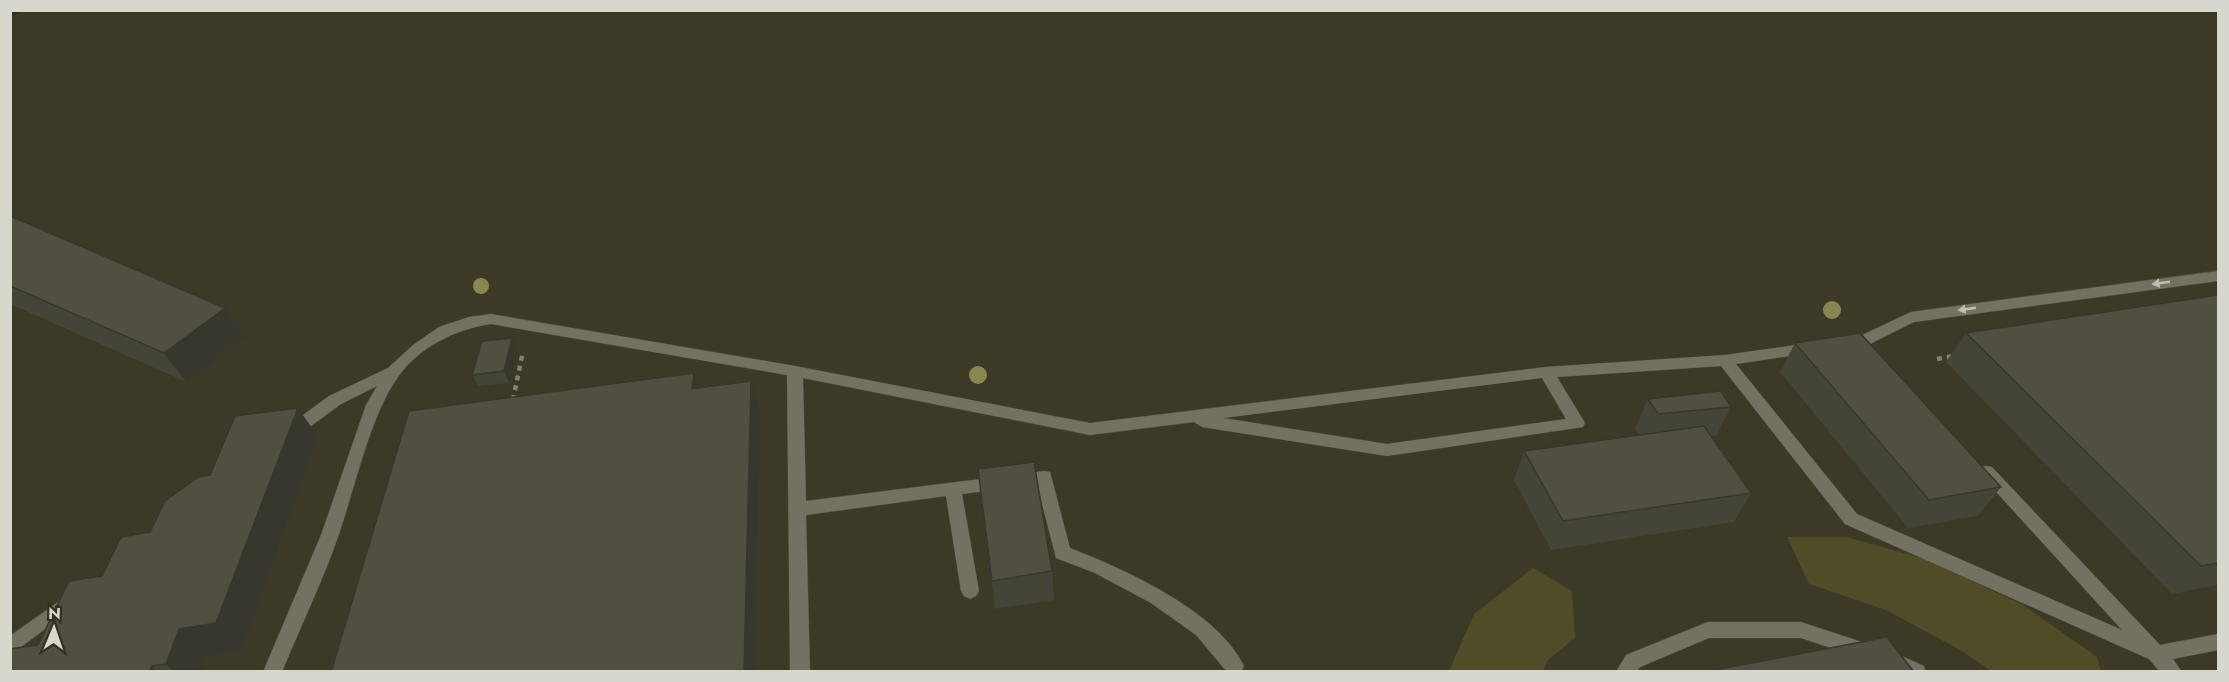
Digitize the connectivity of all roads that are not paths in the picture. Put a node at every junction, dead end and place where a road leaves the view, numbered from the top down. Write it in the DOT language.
graph roads {
  1 [pos="2218,276"];
  2 [pos="1725,360"];
  3 [pos="393,372"];
  4 [pos="795,372"];
  5 [pos="1546,372"];
  6 [pos="1185,419"];
  7 [pos="290,433"];
  8 [pos="1978,463"];
  9 [pos="953,489"];
  10 [pos="797,509"];
  11 [pos="86,589"];
  12 [pos="970,591"];
  13 [pos="2218,642"];
  14 [pos="10,647"];
  15 [pos="2157,654"];
  16 [pos="1234,666"];
  17 [pos="272,672"];
  18 [pos="800,672"];
  19 [pos="1625,672"];
  20 [pos="1917,672"];
  21 [pos="2173,672"];
  1 -- 2 [label="lane, one-way"];
  2 -- 5 [label="lane"];
  2 -- 15 [label="lane"];
  3 -- 4 [label="lane"];
  3 -- 7 [label="lane"];
  3 -- 17 [label="lane"];
  4 -- 6 [label="lane"];
  4 -- 10 [label="lane"];
  5 -- 6 [label="lane"];
  5 -- 6 [label="lane"];
  8 -- 15 [label="lane"];
  9 -- 10 [label="lane"];
  9 -- 12 [label="lane"];
  9 -- 16 [label="lane"];
  10 -- 18 [label="lane"];
  11 -- 14 [label="lane"];
  13 -- 15 [label="lane"];
  15 -- 21 [label="lane"];
  19 -- 20 [label="lane"];
}
